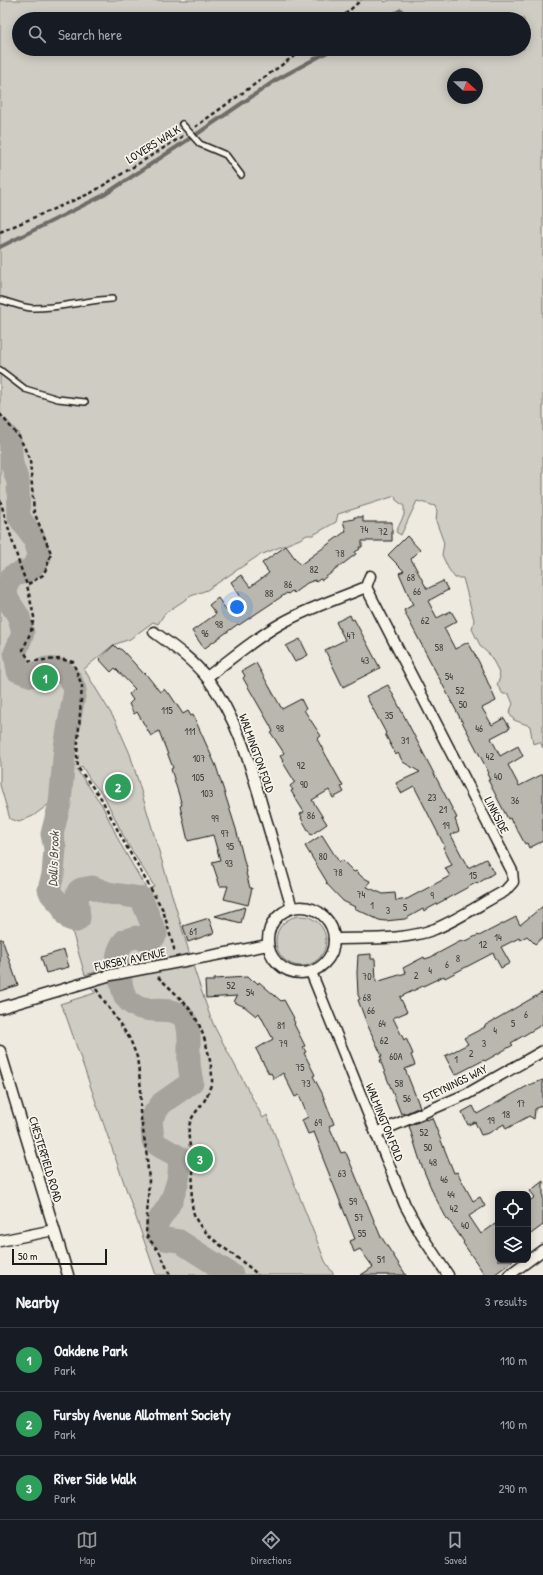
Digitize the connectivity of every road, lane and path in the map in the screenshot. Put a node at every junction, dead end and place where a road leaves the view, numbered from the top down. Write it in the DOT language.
graph roads {
  1 [pos="361,0"];
  2 [pos="348,12"];
  3 [pos="294,56"];
  4 [pos="182,124"];
  5 [pos="188,132"];
  6 [pos="241,175"];
  7 [pos="0,232"];
  8 [pos="112,299"];
  9 [pos="0,300"];
  10 [pos="0,370"];
  11 [pos="85,402"];
  12 [pos="0,414"];
  13 [pos="0,500"];
  14 [pos="370,576"];
  15 [pos="26,584"];
  16 [pos="366,588"];
  17 [pos="154,632"];
  18 [pos="207,677"];
  19 [pos="292,908"];
  20 [pos="334,939"];
  21 [pos="268,945"];
  22 [pos="178,962"];
  23 [pos="154,967"];
  24 [pos="311,972"];
  25 [pos="92,980"];
  26 [pos="0,1008"];
  27 [pos="0,1051"];
  28 [pos="543,1051"];
  29 [pos="376,1133"];
  30 [pos="54,1230"];
  31 [pos="0,1241"];
  32 [pos="543,1250"];
  33 [pos="68,1275"];
  34 [pos="170,1275"];
  35 [pos="258,1275"];
  36 [pos="448,1275"];
  37 [pos="509,1275"];
  1 -- 2 [label="path"];
  3 -- 5 [label="path, LOVERS WALK"];
  4 -- 5 [label="lane"];
  5 -- 6 [label="lane"];
  5 -- 7 [label="path, LOVERS WALK"];
  8 -- 9 [label="lane"];
  10 -- 11 [label="lane"];
  12 -- 15 [label="path"];
  13 -- 15 [label="path"];
  14 -- 16 [label="street"];
  15 -- 22 [label="path"];
  16 -- 18 [label="street"];
  16 -- 20 [label="street, LINKSIDE"];
  17 -- 18 [label="street, WALMINGTON FOLD"];
  18 -- 19 [label="street, WALMINGTON FOLD"];
  19 -- 20 [label="street"];
  19 -- 21 [label="street"];
  20 -- 24 [label="street"];
  21 -- 22 [label="street, FURSBY AVENUE"];
  21 -- 24 [label="street"];
  22 -- 23 [label="street, FURSBY AVENUE"];
  23 -- 25 [label="street, FURSBY AVENUE"];
  23 -- 35 [label="path"];
  24 -- 29 [label="street, WALMINGTON FOLD"];
  25 -- 26 [label="street, FURSBY AVENUE"];
  25 -- 34 [label="path"];
  27 -- 30 [label="street, CHESTERFIELD ROAD"];
  28 -- 29 [label="street, STEYNINGS WAY"];
  29 -- 36 [label="street, WALMINGTON FOLD"];
  30 -- 31 [label="street"];
  30 -- 33 [label="street, CHESTERFIELD ROAD"];
  32 -- 37 [label="street"];
}
